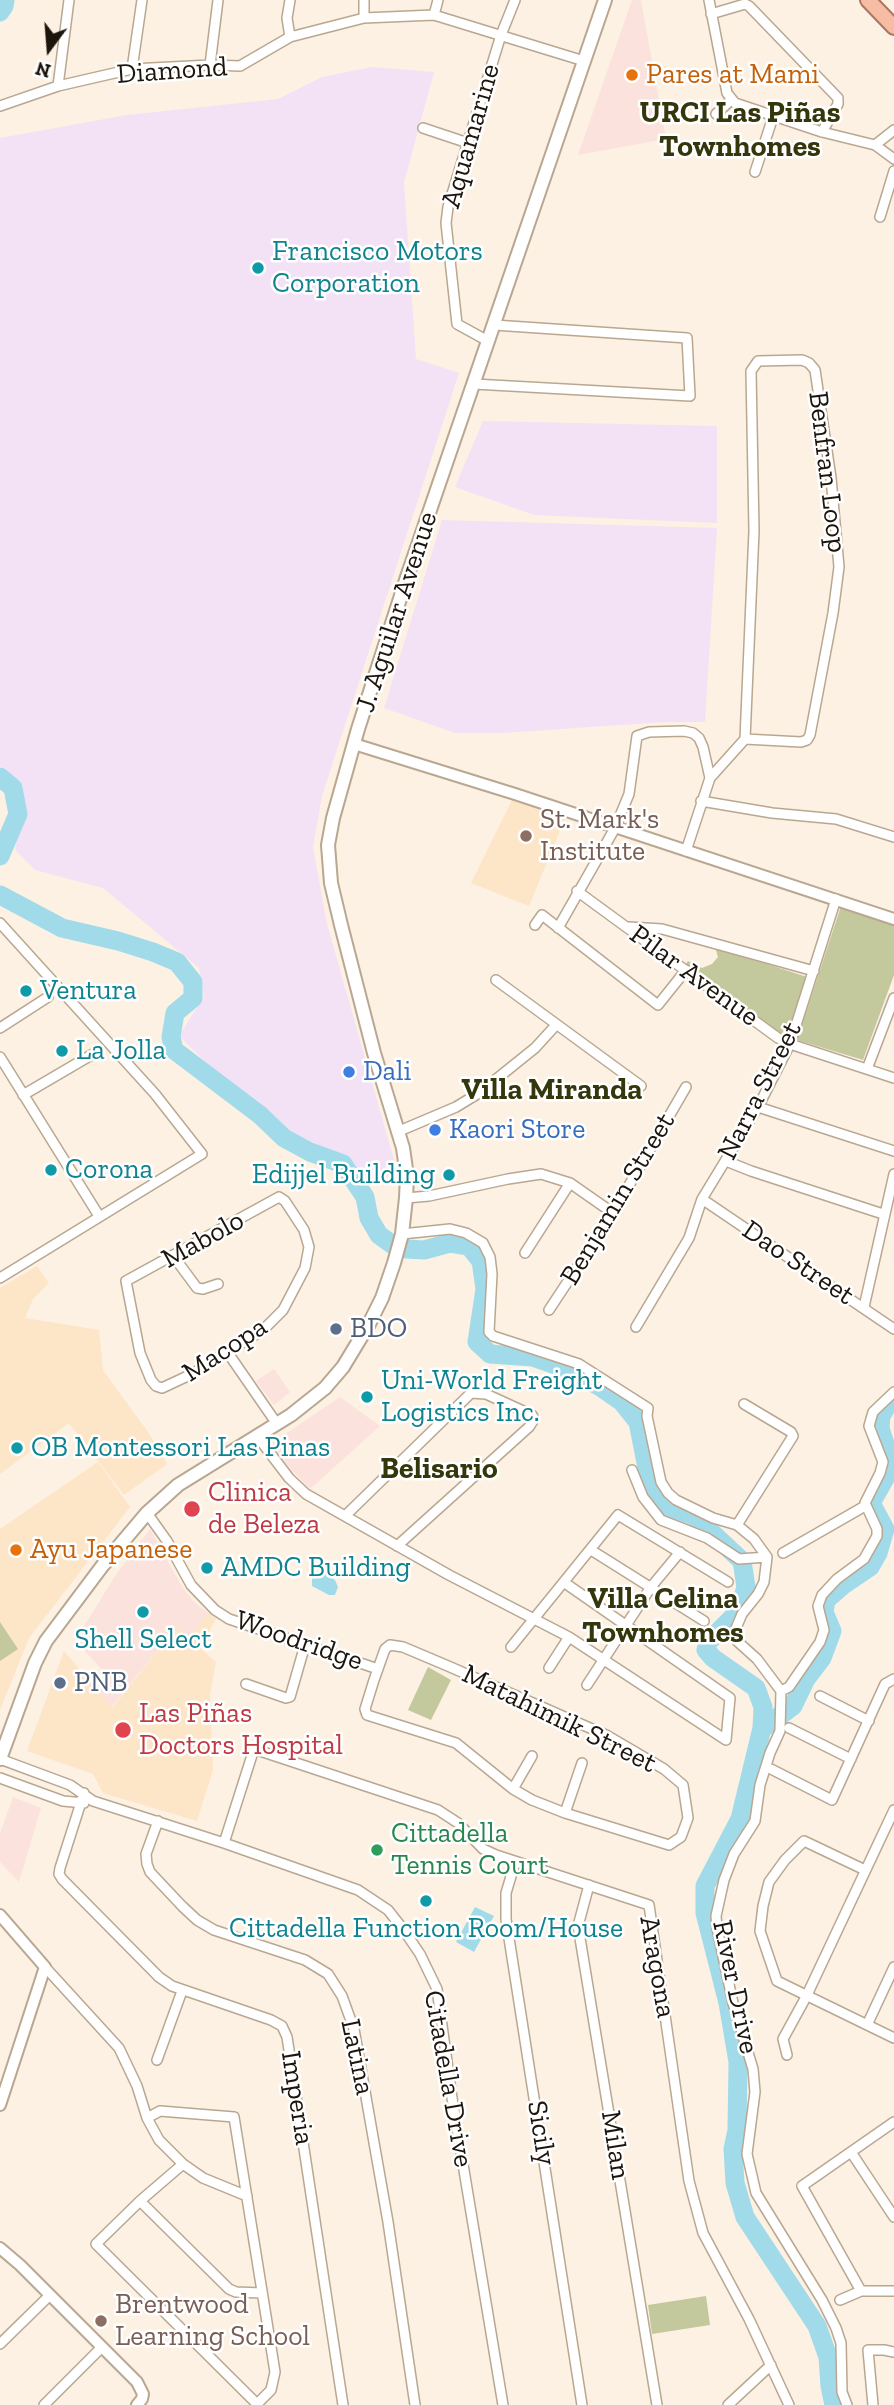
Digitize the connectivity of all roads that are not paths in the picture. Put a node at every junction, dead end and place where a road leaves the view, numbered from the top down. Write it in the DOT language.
graph roads {
  1 [pos="69,0"];
  2 [pos="142,0"];
  3 [pos="218,0"];
  4 [pos="290,0"];
  5 [pos="364,0"];
  6 [pos="438,0"];
  7 [pos="515,0"];
  8 [pos="605,0"];
  9 [pos="709,0"];
  10 [pos="868,0"];
  11 [pos="433,15"];
  12 [pos="711,15"];
  13 [pos="364,18"];
  14 [pos="894,27"];
  15 [pos="501,35"];
  16 [pos="290,37"];
  17 [pos="584,61"];
  18 [pos="210,65"];
  19 [pos="132,69"];
  20 [pos="58,86"];
  21 [pos="731,100"];
  22 [pos="0,106"];
  23 [pos="716,114"];
  24 [pos="773,117"];
  25 [pos="424,128"];
  26 [pos="894,130"];
  27 [pos="822,132"];
  28 [pos="468,143"];
  29 [pos="875,145"];
  30 [pos="894,159"];
  31 [pos="894,171"];
  32 [pos="755,172"];
  33 [pos="880,217"];
  34 [pos="494,325"];
  35 [pos="488,341"];
  36 [pos="474,384"];
  37 [pos="746,739"];
  38 [pos="354,744"];
  39 [pos="710,778"];
  40 [pos="701,801"];
  41 [pos="615,828"];
  42 [pos="894,838"];
  43 [pos="685,851"];
  44 [pos="577,891"];
  45 [pos="836,899"];
  46 [pos="894,919"];
  47 [pos="0,923"];
  48 [pos="535,925"];
  49 [pos="628,927"];
  50 [pos="558,928"];
  51 [pos="686,970"];
  52 [pos="814,971"];
  53 [pos="496,979"];
  54 [pos="48,997"];
  55 [pos="894,998"];
  56 [pos="556,1025"];
  57 [pos="0,1028"];
  58 [pos="790,1044"];
  59 [pos="93,1054"];
  60 [pos="0,1056"];
  61 [pos="867,1069"];
  62 [pos="894,1078"];
  63 [pos="641,1086"];
  64 [pos="686,1087"];
  65 [pos="23,1096"];
  66 [pos="758,1107"];
  67 [pos="397,1132"];
  68 [pos="894,1151"];
  69 [pos="726,1161"];
  70 [pos="894,1174"];
  71 [pos="570,1183"];
  72 [pos="279,1197"];
  73 [pos="406,1198"];
  74 [pos="702,1199"];
  75 [pos="612,1213"];
  76 [pos="883,1214"];
  77 [pos="99,1216"];
  78 [pos="401,1236"];
  79 [pos="525,1253"];
  80 [pos="174,1257"];
  81 [pos="0,1278"];
  82 [pos="218,1284"];
  83 [pos="864,1307"];
  84 [pos="549,1310"];
  85 [pos="636,1327"];
  86 [pos="894,1329"];
  87 [pos="228,1353"];
  88 [pos="162,1388"];
  89 [pos="894,1392"];
  90 [pos="744,1404"];
  91 [pos="277,1424"];
  92 [pos="257,1436"];
  93 [pos="632,1470"];
  94 [pos="865,1506"];
  95 [pos="147,1513"];
  96 [pos="345,1516"];
  97 [pos="737,1525"];
  98 [pos="397,1546"];
  99 [pos="591,1550"];
  100 [pos="680,1552"];
  101 [pos="783,1553"];
  102 [pos="763,1558"];
  103 [pos="727,1582"];
  104 [pos="565,1583"];
  105 [pos="651,1587"];
  106 [pos="535,1619"];
  107 [pos="704,1621"];
  108 [pos="625,1625"];
  109 [pos="569,1637"];
  110 [pos="305,1644"];
  111 [pos="511,1647"];
  112 [pos="603,1660"];
  113 [pos="549,1668"];
  114 [pos="378,1669"];
  115 [pos="894,1679"];
  116 [pos="246,1684"];
  117 [pos="587,1685"];
  118 [pos="781,1694"];
  119 [pos="820,1696"];
  120 [pos="870,1721"];
  121 [pos="784,1729"];
  122 [pos="532,1756"];
  123 [pos="0,1759"];
  124 [pos="851,1759"];
  125 [pos="582,1763"];
  126 [pos="771,1769"];
  127 [pos="0,1778"];
  128 [pos="49,1778"];
  129 [pos="513,1789"];
  130 [pos="84,1793"];
  131 [pos="43,1794"];
  132 [pos="93,1801"];
  133 [pos="81,1803"];
  134 [pos="894,1810"];
  135 [pos="565,1813"];
  136 [pos="158,1821"];
  137 [pos="224,1843"];
  138 [pos="515,1863"];
  139 [pos="866,1870"];
  140 [pos="589,1885"];
  141 [pos="0,1915"];
  142 [pos="45,1967"];
  143 [pos="894,1967"];
  144 [pos="182,1991"];
  145 [pos="806,1997"];
  146 [pos="867,2025"];
  147 [pos="894,2038"];
  148 [pos="787,2055"];
  149 [pos="157,2060"];
  150 [pos="0,2105"];
  151 [pos="147,2118"];
  152 [pos="894,2122"];
  153 [pos="851,2152"];
  154 [pos="183,2164"];
  155 [pos="247,2196"];
  156 [pos="140,2201"];
  157 [pos="894,2217"];
  158 [pos="0,2248"];
  159 [pos="861,2291"];
  160 [pos="894,2291"];
  161 [pos="262,2293"];
  162 [pos="50,2295"];
  163 [pos="840,2300"];
  164 [pos="1,2341"];
  165 [pos="102,2347"];
  166 [pos="894,2352"];
  167 [pos="771,2365"];
  168 [pos="257,2404"];
  169 [pos="44,2405"];
  170 [pos="138,2405"];
  171 [pos="343,2405"];
  172 [pos="415,2405"];
  173 [pos="503,2405"];
  174 [pos="582,2405"];
  175 [pos="657,2405"];
  176 [pos="728,2405"];
  177 [pos="789,2405"];
  178 [pos="847,2405"];
  179 [pos="873,2405"];
  1 -- 20 [label="street"];
  2 -- 19 [label="street"];
  3 -- 18 [label="street"];
  4 -- 16 [label="street"];
  5 -- 13 [label="street"];
  6 -- 11 [label="street"];
  7 -- 15 [label="street, Aquamarine"];
  8 -- 17 [label="main road, J. Aguilar Avenue"];
  9 -- 12 [label="street"];
  10 -- 14 [label="highway"];
  11 -- 13 [label="street, Diamond"];
  11 -- 15 [label="street, Diamond"];
  12 -- 21 [label="street"];
  12 -- 27 [label="street"];
  13 -- 16 [label="street, Diamond"];
  15 -- 17 [label="street, Diamond"];
  15 -- 28 [label="street, Aquamarine"];
  16 -- 18 [label="street, Diamond"];
  17 -- 34 [label="main road, J. Aguilar Avenue"];
  18 -- 19 [label="street, Diamond"];
  19 -- 20 [label="street, Diamond"];
  20 -- 22 [label="street, Diamond"];
  21 -- 23 [label="street"];
  21 -- 24 [label="street"];
  24 -- 27 [label="street"];
  24 -- 32 [label="street"];
  25 -- 28 [label="street"];
  26 -- 29 [label="street"];
  27 -- 29 [label="street"];
  28 -- 35 [label="street, Aquamarine"];
  29 -- 30 [label="street"];
  31 -- 33 [label="street"];
  34 -- 35 [label="main road, J. Aguilar Avenue"];
  34 -- 36 [label="street"];
  35 -- 36 [label="main road, J. Aguilar Avenue"];
  36 -- 38 [label="main road, J. Aguilar Avenue"];
  37 -- 37 [label="street, Benfran Loop"];
  37 -- 39 [label="street"];
  38 -- 41 [label="street"];
  38 -- 67 [label="main road, J. Aguilar Avenue"];
  39 -- 40 [label="street"];
  39 -- 41 [label="street"];
  40 -- 42 [label="street"];
  40 -- 43 [label="street"];
  41 -- 43 [label="street"];
  41 -- 44 [label="street"];
  43 -- 45 [label="street"];
  44 -- 49 [label="street, Pilar Avenue"];
  44 -- 50 [label="street"];
  45 -- 46 [label="street"];
  45 -- 52 [label="street, Narra Street"];
  47 -- 77 [label="street"];
  48 -- 50 [label="street"];
  49 -- 51 [label="street, Pilar Avenue"];
  49 -- 52 [label="street"];
  50 -- 51 [label="street"];
  51 -- 58 [label="street, Pilar Avenue"];
  52 -- 58 [label="street, Narra Street"];
  53 -- 56 [label="street"];
  54 -- 57 [label="street"];
  55 -- 61 [label="street"];
  56 -- 63 [label="street"];
  56 -- 67 [label="street"];
  58 -- 61 [label="street, Pilar Avenue"];
  58 -- 66 [label="street, Narra Street"];
  59 -- 65 [label="street"];
  60 -- 65 [label="street"];
  61 -- 62 [label="street, Pilar Avenue"];
  64 -- 75 [label="street, Benjamin Street"];
  65 -- 77 [label="street"];
  66 -- 68 [label="street"];
  66 -- 69 [label="street, Narra Street"];
  67 -- 73 [label="main road, J. Aguilar Avenue"];
  69 -- 74 [label="street, Narra Street"];
  69 -- 76 [label="street"];
  70 -- 76 [label="street"];
  71 -- 73 [label="street"];
  71 -- 75 [label="street"];
  71 -- 79 [label="street"];
  72 -- 80 [label="street, Mabolo"];
  72 -- 87 [label="street, Macopa"];
  73 -- 78 [label="main road, J. Aguilar Avenue"];
  74 -- 83 [label="street, Dao Street"];
  74 -- 85 [label="street, Narra Street"];
  75 -- 84 [label="street, Benjamin Street"];
  76 -- 83 [label="street"];
  77 -- 81 [label="street"];
  78 -- 91 [label="main road, J. Aguilar Avenue"];
  78 -- 97 [label="street"];
  80 -- 82 [label="street"];
  80 -- 88 [label="street, Mabolo"];
  83 -- 86 [label="street, Dao Street"];
  87 -- 88 [label="street, Macopa"];
  87 -- 91 [label="street"];
  89 -- 94 [label="street"];
  90 -- 97 [label="street"];
  91 -- 92 [label="main road"];
  92 -- 95 [label="main road"];
  92 -- 96 [label="street"];
  93 -- 102 [label="street"];
  94 -- 101 [label="street"];
  94 -- 118 [label="street"];
  95 -- 110 [label="street, Woodridge"];
  95 -- 123 [label="main road"];
  96 -- 98 [label="street"];
  96 -- 98 [label="street"];
  97 -- 102 [label="street"];
  98 -- 106 [label="street"];
  99 -- 100 [label="street"];
  99 -- 104 [label="street"];
  99 -- 105 [label="street"];
  100 -- 103 [label="street"];
  100 -- 105 [label="street"];
  102 -- 118 [label="street"];
  104 -- 106 [label="street"];
  104 -- 108 [label="street"];
  105 -- 107 [label="street"];
  105 -- 108 [label="street"];
  106 -- 109 [label="street"];
  106 -- 111 [label="street"];
  108 -- 112 [label="street"];
  108 -- 112 [label="street"];
  109 -- 112 [label="street"];
  109 -- 113 [label="street"];
  110 -- 114 [label="street, Woodridge"];
  110 -- 116 [label="street"];
  112 -- 117 [label="street"];
  114 -- 129 [label="street, Matahimik Street"];
  114 -- 135 [label="street, Matahimik Street"];
  115 -- 120 [label="street"];
  118 -- 121 [label="street, River Drive"];
  119 -- 120 [label="street"];
  120 -- 124 [label="street"];
  121 -- 124 [label="street"];
  121 -- 178 [label="street, River Drive"];
  122 -- 129 [label="street"];
  123 -- 128 [label="street, Citadella Drive"];
  124 -- 126 [label="street"];
  125 -- 135 [label="street"];
  127 -- 131 [label="street, Citadella Drive"];
  128 -- 130 [label="street, Citadella Drive"];
  128 -- 131 [label="street"];
  129 -- 135 [label="street, Matahimik Street"];
  130 -- 132 [label="street, Citadella Drive"];
  130 -- 133 [label="street, Imperia"];
  131 -- 133 [label="street, Citadella Drive"];
  132 -- 133 [label="street, Citadella Drive"];
  132 -- 136 [label="street, Citadella Drive"];
  133 -- 144 [label="street, Imperia"];
  134 -- 139 [label="street"];
  136 -- 137 [label="street, Citadella Drive"];
  136 -- 172 [label="street, Latina"];
  137 -- 138 [label="street, Aragona"];
  137 -- 173 [label="street, Citadella Drive"];
  138 -- 140 [label="street, Aragona"];
  138 -- 174 [label="street, Sicily"];
  139 -- 145 [label="street"];
  139 -- 145 [label="street"];
  140 -- 167 [label="street, Aragona"];
  140 -- 175 [label="street, Milan"];
  141 -- 142 [label="street"];
  142 -- 150 [label="street"];
  142 -- 151 [label="street"];
  143 -- 146 [label="street"];
  144 -- 149 [label="street"];
  144 -- 171 [label="street, Imperia"];
  145 -- 146 [label="street"];
  145 -- 148 [label="street"];
  146 -- 147 [label="street"];
  151 -- 154 [label="street"];
  151 -- 155 [label="street"];
  152 -- 153 [label="street"];
  153 -- 157 [label="street"];
  153 -- 159 [label="street"];
  154 -- 155 [label="street"];
  154 -- 156 [label="street"];
  155 -- 161 [label="street"];
  156 -- 161 [label="street"];
  156 -- 168 [label="street"];
  158 -- 162 [label="street"];
  159 -- 160 [label="street"];
  159 -- 163 [label="street"];
  161 -- 168 [label="street"];
  162 -- 164 [label="street"];
  162 -- 165 [label="street"];
  165 -- 169 [label="street"];
  165 -- 170 [label="street"];
  166 -- 179 [label="street"];
  167 -- 176 [label="street"];
  167 -- 177 [label="street, Aragona"];
}
